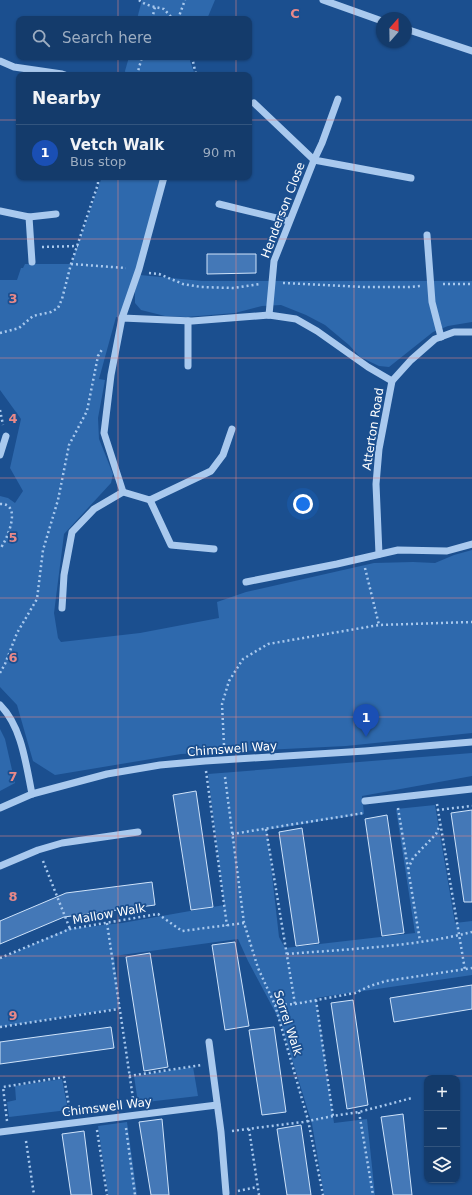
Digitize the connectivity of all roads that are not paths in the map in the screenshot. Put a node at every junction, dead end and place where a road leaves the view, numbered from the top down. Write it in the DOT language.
graph roads {
  1 [pos="323,0"];
  2 [pos="376,20"];
  3 [pos="412,32"];
  4 [pos="472,51"];
  5 [pos="0,61"];
  6 [pos="48,72"];
  7 [pos="338,99"];
  8 [pos="254,103"];
  9 [pos="314,160"];
  10 [pos="411,178"];
  11 [pos="163,180"];
  12 [pos="219,204"];
  13 [pos="0,211"];
  14 [pos="56,214"];
  15 [pos="29,217"];
  16 [pos="289,222"];
  17 [pos="427,235"];
  18 [pos="32,262"];
  19 [pos="269,315"];
  20 [pos="122,318"];
  21 [pos="188,321"];
  22 [pos="472,332"];
  23 [pos="441,337"];
  24 [pos="188,366"];
  25 [pos="392,381"];
  26 [pos="232,429"];
  27 [pos="6,436"];
  28 [pos="0,455"];
  29 [pos="123,492"];
  30 [pos="150,500"];
  31 [pos="472,544"];
  32 [pos="214,549"];
  33 [pos="379,554"];
  34 [pos="246,582"];
  35 [pos="62,608"];
  36 [pos="0,705"];
  37 [pos="472,742"];
  38 [pos="472,789"];
  39 [pos="32,794"];
  40 [pos="365,801"];
  41 [pos="0,808"];
  42 [pos="138,832"];
  43 [pos="0,866"];
  44 [pos="209,1042"];
  45 [pos="218,1105"];
  46 [pos="0,1132"];
  47 [pos="226,1193"];
  1 -- 2 [label="street"];
  3 -- 4 [label="street"];
  5 -- 6 [label="street"];
  7 -- 9 [label="street"];
  8 -- 9 [label="street, Henderson Close"];
  9 -- 10 [label="street, Henderson Close"];
  9 -- 16 [label="street, Henderson Close"];
  11 -- 20 [label="street"];
  12 -- 16 [label="street"];
  13 -- 15 [label="street"];
  14 -- 15 [label="street"];
  15 -- 18 [label="street"];
  16 -- 19 [label="street, Henderson Close"];
  17 -- 23 [label="street"];
  19 -- 21 [label="street"];
  19 -- 25 [label="street"];
  20 -- 21 [label="street"];
  20 -- 29 [label="street"];
  21 -- 24 [label="street"];
  22 -- 23 [label="street, Atterton Road"];
  23 -- 25 [label="street, Atterton Road"];
  25 -- 33 [label="street, Atterton Road"];
  26 -- 30 [label="street"];
  27 -- 28 [label="street"];
  29 -- 30 [label="street"];
  29 -- 35 [label="street"];
  30 -- 32 [label="street"];
  31 -- 33 [label="street"];
  33 -- 34 [label="street"];
  36 -- 39 [label="street"];
  37 -- 39 [label="street, Chimswell Way"];
  38 -- 40 [label="street"];
  39 -- 41 [label="street, Chimswell Way"];
  42 -- 43 [label="street"];
  44 -- 45 [label="street"];
  45 -- 46 [label="street, Chimswell Way"];
  45 -- 47 [label="street"];
}
